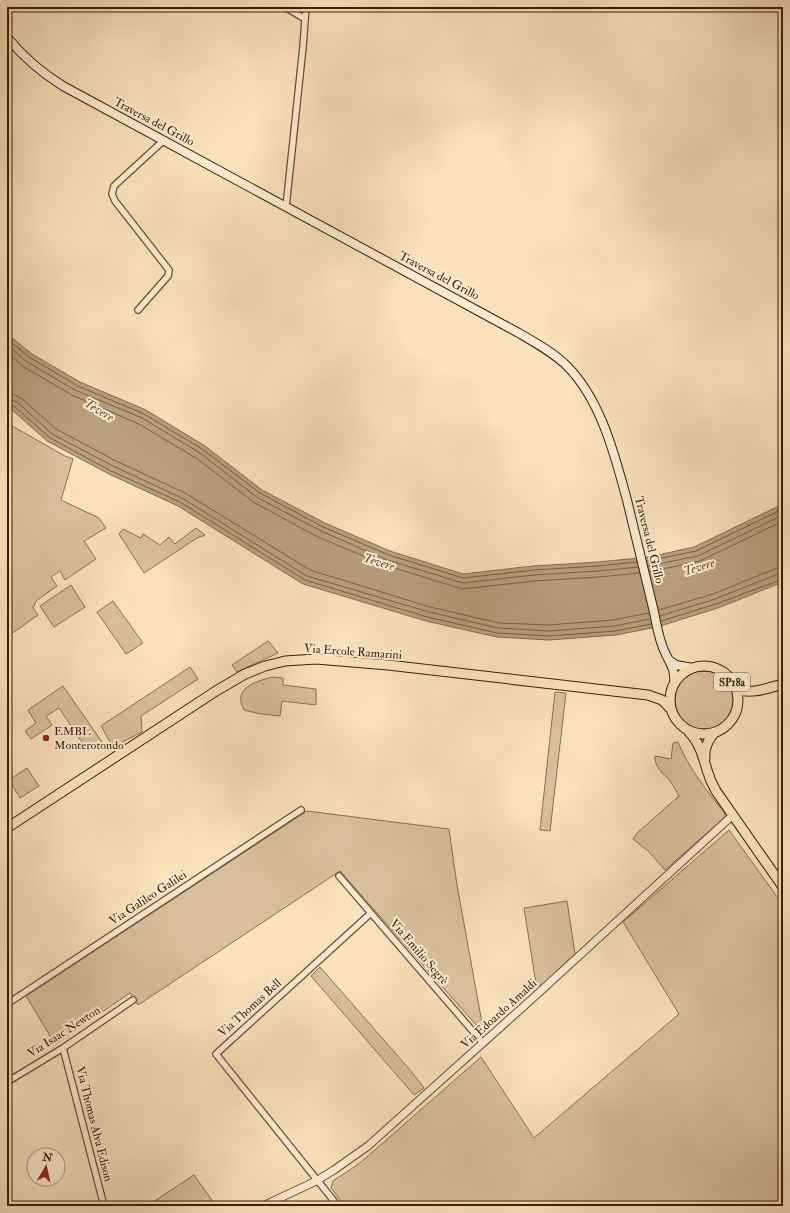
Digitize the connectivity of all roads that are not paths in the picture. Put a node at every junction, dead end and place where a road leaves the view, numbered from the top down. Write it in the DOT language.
graph roads {
  1 [pos="285,7"];
  2 [pos="306,7"];
  3 [pos="305,19"];
  4 [pos="7,37"];
  5 [pos="163,141"];
  6 [pos="286,207"];
  7 [pos="138,310"];
  8 [pos="668,659"];
  9 [pos="693,668"];
  10 [pos="783,684"];
  11 [pos="673,685"];
  12 [pos="736,689"];
  13 [pos="648,695"];
  14 [pos="670,708"];
  15 [pos="689,732"];
  16 [pos="714,733"];
  17 [pos="705,763"];
  18 [pos="301,810"];
  19 [pos="733,815"];
  20 [pos="7,828"];
  21 [pos="339,876"];
  22 [pos="781,883"];
  23 [pos="372,913"];
  24 [pos="133,1000"];
  25 [pos="7,1004"];
  26 [pos="483,1042"];
  27 [pos="63,1048"];
  28 [pos="7,1082"];
  29 [pos="316,1180"];
  30 [pos="7,1200"];
  31 [pos="9,1206"];
  32 [pos="104,1206"];
  33 [pos="264,1206"];
  34 [pos="338,1206"];
  1 -- 3 [label="street"];
  2 -- 3 [label="street"];
  3 -- 6 [label="street"];
  4 -- 5 [label="main road, Traversa del Grillo"];
  5 -- 6 [label="main road, Traversa del Grillo"];
  5 -- 7 [label="street"];
  6 -- 8 [label="main road, Traversa del Grillo"];
  8 -- 9 [label="main road"];
  8 -- 11 [label="main road, Traversa del Grillo"];
  9 -- 11 [label="main road"];
  9 -- 12 [label="main road, SP18a"];
  10 -- 12 [label="main road"];
  11 -- 13 [label="main road, Via Ercole Ramarini"];
  11 -- 14 [label="main road, Traversa del Grillo"];
  12 -- 16 [label="main road, SP18a"];
  13 -- 14 [label="main road, Via Ercole Ramarini"];
  13 -- 20 [label="main road, Via Ercole Ramarini"];
  14 -- 15 [label="main road"];
  15 -- 16 [label="main road"];
  15 -- 17 [label="main road"];
  16 -- 17 [label="main road"];
  17 -- 19 [label="main road"];
  18 -- 25 [label="street, Via Galileo Galilei"];
  19 -- 22 [label="main road"];
  19 -- 26 [label="street, Via Edoardo Amaldi"];
  21 -- 23 [label="street, Via Emilio Segrè"];
  23 -- 26 [label="street, Via Emilio Segrè"];
  23 -- 29 [label="street, Via Thomas Bell"];
  24 -- 27 [label="street, Via Isaac Newton"];
  26 -- 29 [label="street, Via Edoardo Amaldi"];
  27 -- 28 [label="street, Via Isaac Newton"];
  27 -- 32 [label="street, Via Thomas Alva Edison"];
  29 -- 33 [label="street, Via Edoardo Amaldi"];
  29 -- 34 [label="street, Via Thomas Bell"];
  30 -- 31 [label="main road"];
}
